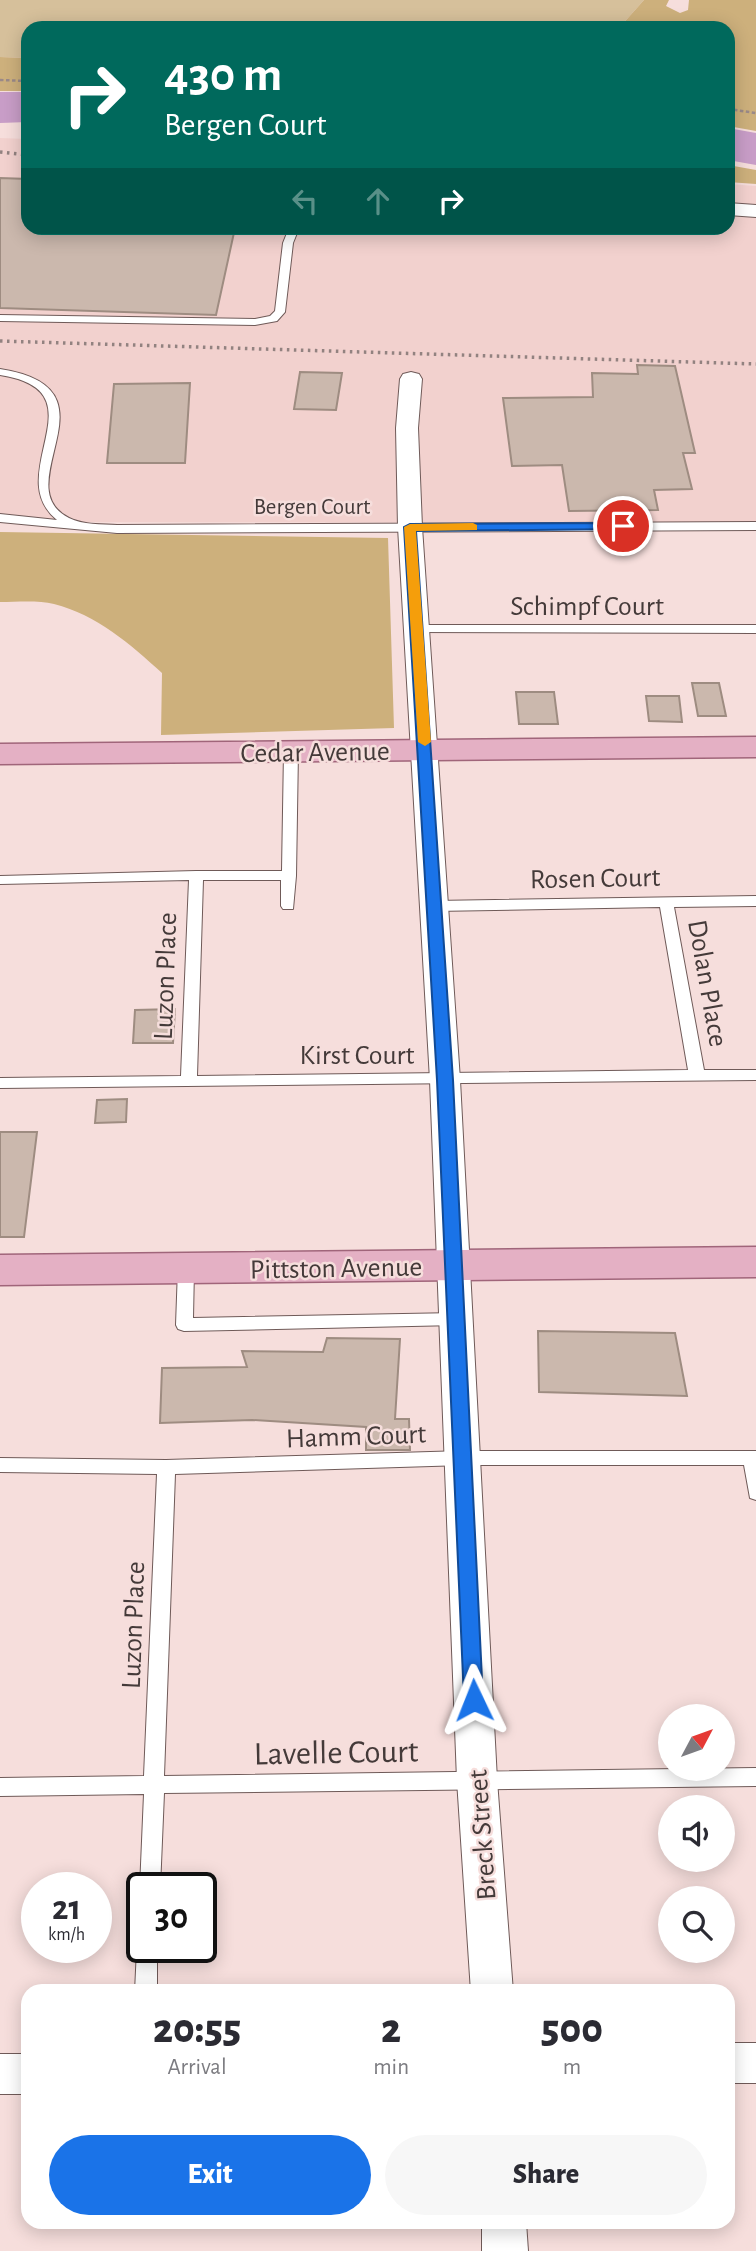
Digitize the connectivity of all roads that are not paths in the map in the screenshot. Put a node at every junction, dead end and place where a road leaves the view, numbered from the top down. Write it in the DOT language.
graph roads {
  1 [pos="735,210"];
  2 [pos="756,211"];
  3 [pos="291,235"];
  4 [pos="0,318"];
  5 [pos="0,372"];
  6 [pos="411,379"];
  7 [pos="0,519"];
  8 [pos="77,526"];
  9 [pos="756,526"];
  10 [pos="410,527"];
  11 [pos="417,629"];
  12 [pos="756,629"];
  13 [pos="756,747"];
  14 [pos="425,750"];
  15 [pos="291,751"];
  16 [pos="0,754"];
  17 [pos="196,874"];
  18 [pos="289,876"];
  19 [pos="0,880"];
  20 [pos="666,901"];
  21 [pos="756,901"];
  22 [pos="288,906"];
  23 [pos="434,906"];
  24 [pos="697,1075"];
  25 [pos="756,1075"];
  26 [pos="189,1080"];
  27 [pos="445,1080"];
  28 [pos="0,1083"];
  29 [pos="756,1262"];
  30 [pos="455,1266"];
  31 [pos="186,1269"];
  32 [pos="0,1270"];
  33 [pos="457,1319"];
  34 [pos="464,1458"];
  35 [pos="754,1458"];
  36 [pos="0,1465"];
  37 [pos="166,1467"];
  38 [pos="756,1493"];
  39 [pos="756,1777"];
  40 [pos="477,1780"];
  41 [pos="155,1784"];
  42 [pos="0,1787"];
  43 [pos="151,1872"];
  44 [pos="147,1963"];
  45 [pos="146,1984"];
  46 [pos="491,1984"];
  47 [pos="735,2063"];
  48 [pos="756,2063"];
  49 [pos="0,2074"];
  50 [pos="21,2074"];
  51 [pos="503,2229"];
  52 [pos="505,2251"];
  1 -- 2 [label="street"];
  3 -- 4 [label="lane"];
  5 -- 8 [label="lane"];
  6 -- 10 [label="street, Breck Street"];
  7 -- 8 [label="lane, Bergen Court"];
  8 -- 10 [label="lane, Bergen Court"];
  9 -- 10 [label="lane, Bergen Court"];
  10 -- 11 [label="street, Breck Street"];
  11 -- 12 [label="lane, Schimpf Court"];
  11 -- 14 [label="street, Breck Street"];
  13 -- 14 [label="main road, Cedar Avenue"];
  14 -- 15 [label="main road, Cedar Avenue"];
  14 -- 23 [label="street, Breck Street"];
  15 -- 16 [label="main road, Cedar Avenue"];
  15 -- 18 [label="lane"];
  17 -- 18 [label="lane"];
  17 -- 19 [label="lane"];
  17 -- 26 [label="lane, Luzon Place"];
  18 -- 22 [label="lane"];
  20 -- 21 [label="lane, Rosen Court"];
  20 -- 23 [label="lane, Rosen Court"];
  20 -- 24 [label="lane, Dolan Place"];
  23 -- 27 [label="street, Breck Street"];
  24 -- 25 [label="lane, Kirst Court"];
  24 -- 27 [label="lane, Kirst Court"];
  26 -- 27 [label="lane, Kirst Court"];
  26 -- 28 [label="lane, Kirst Court"];
  27 -- 30 [label="street, Breck Street"];
  29 -- 30 [label="main road, Pittston Avenue"];
  30 -- 31 [label="main road, Pittston Avenue"];
  30 -- 33 [label="street, Breck Street"];
  31 -- 32 [label="main road, Pittston Avenue"];
  31 -- 33 [label="lane"];
  33 -- 34 [label="street, Breck Street"];
  34 -- 35 [label="lane, Hamm Court"];
  34 -- 37 [label="lane, Hamm Court"];
  34 -- 40 [label="street, Breck Street"];
  35 -- 38 [label="lane"];
  36 -- 37 [label="lane, Hamm Court"];
  37 -- 41 [label="lane, Luzon Place"];
  39 -- 40 [label="lane, Lavelle Court"];
  40 -- 41 [label="lane, Lavelle Court"];
  40 -- 46 [label="street, Breck Street"];
  41 -- 42 [label="lane, Lavelle Court"];
  41 -- 43 [label="lane, Luzon Place"];
  44 -- 45 [label="lane"];
  47 -- 48 [label="street"];
  49 -- 50 [label="street"];
  51 -- 52 [label="street"];
}
